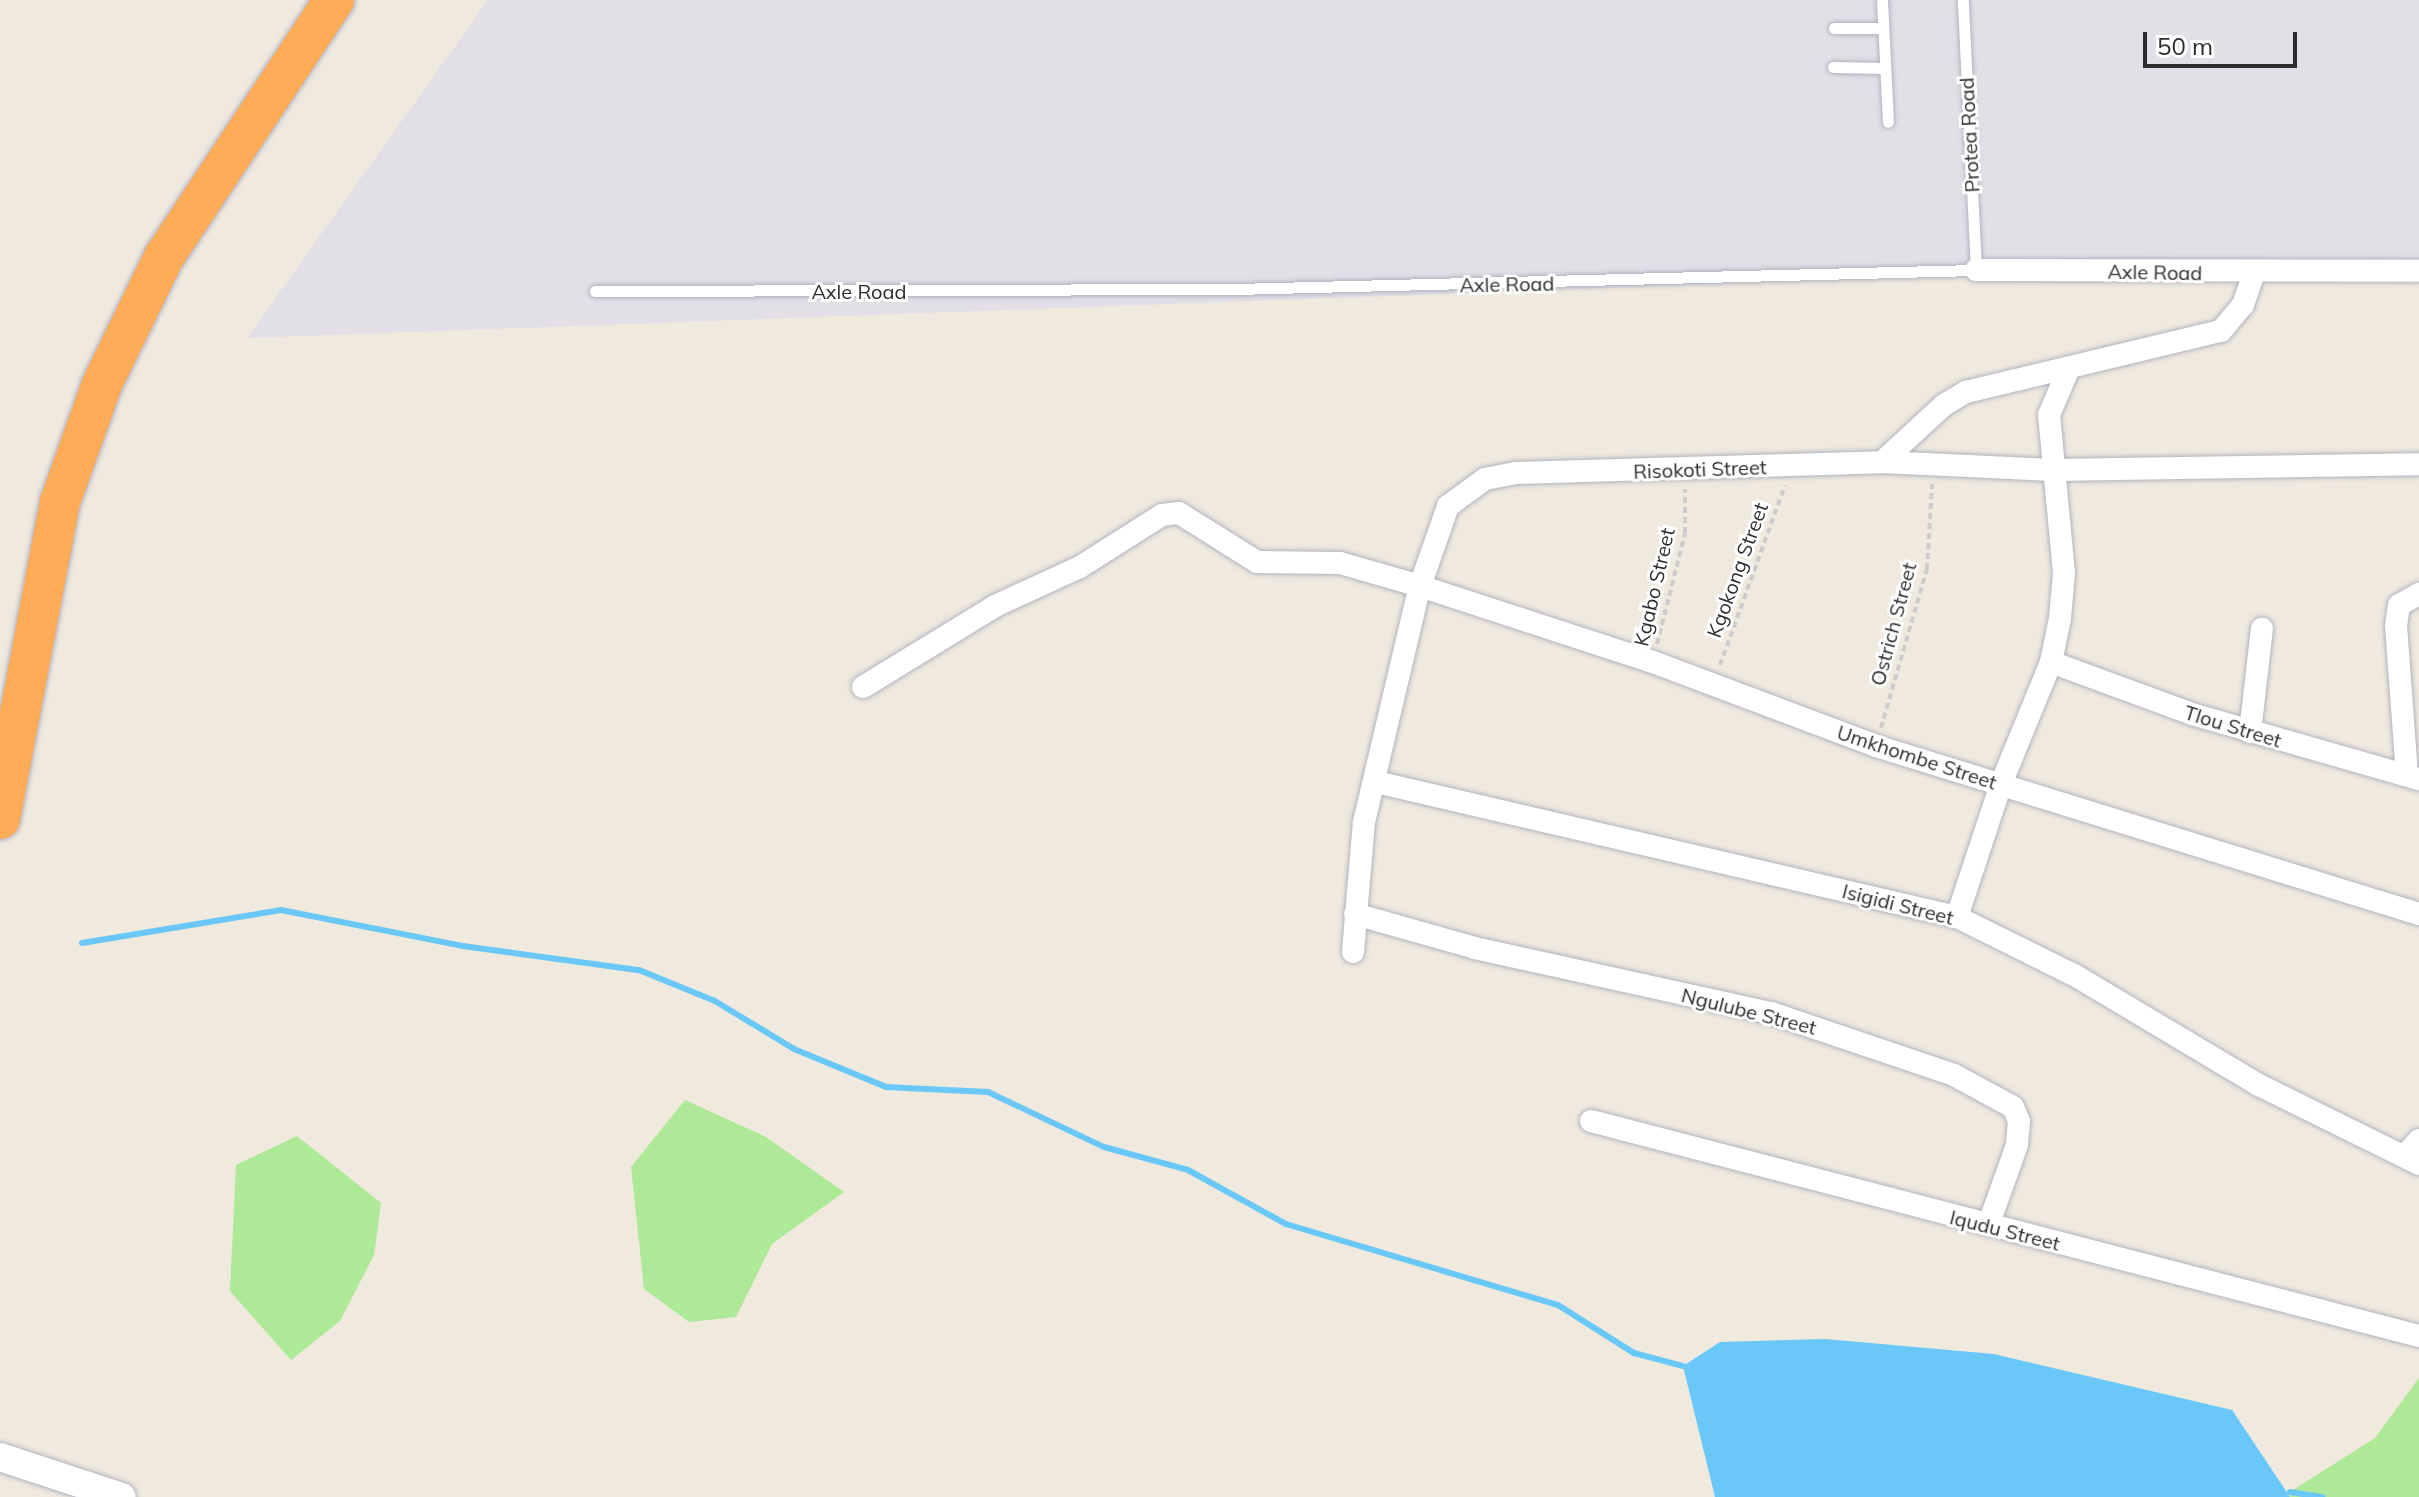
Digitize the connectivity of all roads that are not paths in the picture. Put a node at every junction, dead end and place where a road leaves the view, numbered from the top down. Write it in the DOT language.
graph roads {
  1 [pos="334,0"];
  2 [pos="1882,0"];
  3 [pos="1963,0"];
  4 [pos="1834,28"];
  5 [pos="1883,28"];
  6 [pos="1833,67"];
  7 [pos="1885,68"];
  8 [pos="1888,122"];
  9 [pos="1976,270"];
  10 [pos="2419,271"];
  11 [pos="2254,273"];
  12 [pos="595,291"];
  13 [pos="2069,368"];
  14 [pos="1882,462"];
  15 [pos="2419,464"];
  16 [pos="2053,470"];
  17 [pos="1420,586"];
  18 [pos="2419,594"];
  19 [pos="2262,629"];
  20 [pos="2051,662"];
  21 [pos="863,687"];
  22 [pos="2250,732"];
  23 [pos="2413,777"];
  24 [pos="1376,782"];
  25 [pos="2001,784"];
  26 [pos="0,819"];
  27 [pos="1355,914"];
  28 [pos="2419,914"];
  29 [pos="1957,917"];
  30 [pos="1353,952"];
  31 [pos="1591,1121"];
  32 [pos="2414,1154"];
  33 [pos="1989,1223"];
  34 [pos="2419,1336"];
  35 [pos="0,1457"];
  36 [pos="122,1497"];
  1 -- 26 [label="highway"];
  2 -- 5 [label="lane"];
  3 -- 9 [label="lane, Protea Road"];
  4 -- 5 [label="lane"];
  5 -- 7 [label="lane"];
  6 -- 7 [label="lane"];
  7 -- 8 [label="lane"];
  9 -- 11 [label="street, Axle Road"];
  9 -- 12 [label="lane, Axle Road"];
  10 -- 11 [label="street, Axle Road"];
  11 -- 13 [label="street"];
  13 -- 14 [label="street"];
  13 -- 16 [label="street"];
  14 -- 16 [label="street, Risokoti Street"];
  14 -- 17 [label="street, Risokoti Street"];
  15 -- 16 [label="street, Risokoti Street"];
  16 -- 20 [label="street"];
  17 -- 21 [label="street, Umkhombe Street"];
  17 -- 24 [label="street, Risokoti Street"];
  17 -- 25 [label="street, Umkhombe Street"];
  18 -- 23 [label="street"];
  19 -- 22 [label="street"];
  20 -- 22 [label="street, Tlou Street"];
  20 -- 25 [label="street"];
  22 -- 23 [label="street, Tlou Street"];
  24 -- 27 [label="street, Risokoti Street"];
  24 -- 29 [label="street, Isigidi Street"];
  25 -- 28 [label="street, Umkhombe Street"];
  25 -- 29 [label="street"];
  27 -- 30 [label="street, Risokoti Street"];
  27 -- 33 [label="street, Ngulube Street"];
  29 -- 32 [label="street, Isigidi Street"];
  31 -- 33 [label="street, Iqudu Street"];
  33 -- 34 [label="street, Iqudu Street"];
  35 -- 36 [label="street"];
}
